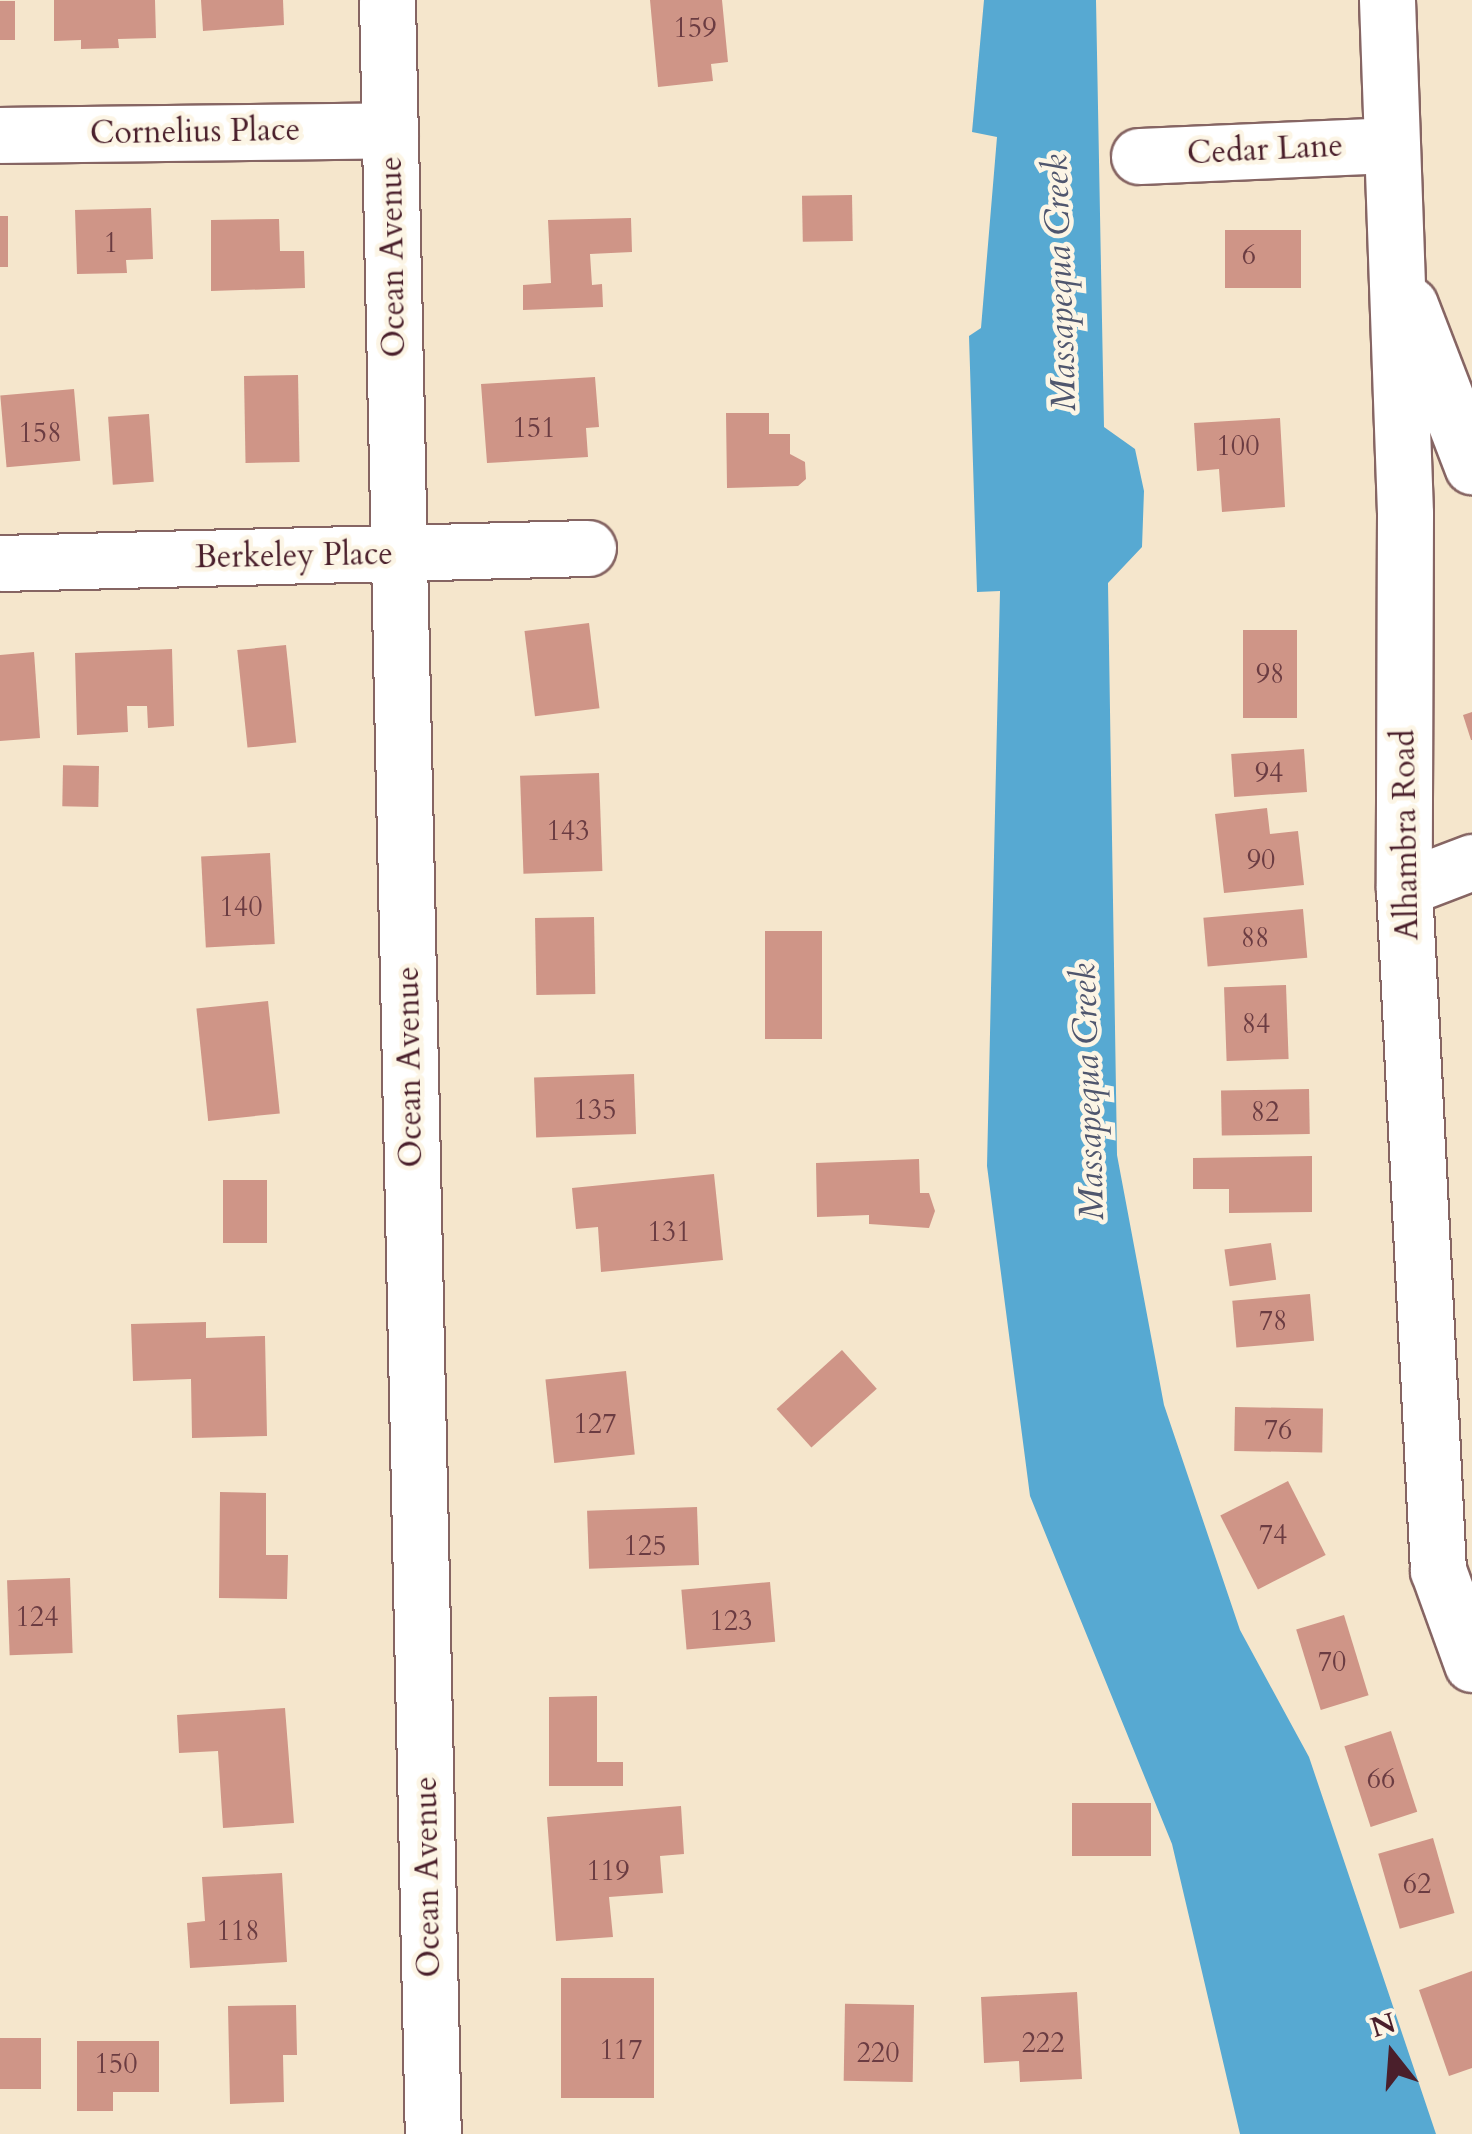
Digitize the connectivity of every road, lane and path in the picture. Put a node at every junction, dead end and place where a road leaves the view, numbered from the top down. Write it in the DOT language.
graph roads {
  1 [pos="387,0"];
  2 [pos="1387,0"];
  3 [pos="390,130"];
  4 [pos="0,135"];
  5 [pos="1390,145"];
  6 [pos="1139,156"];
  7 [pos="1394,262"];
  8 [pos="1472,466"];
  9 [pos="1472,489"];
  10 [pos="1405,514"];
  11 [pos="588,548"];
  12 [pos="399,554"];
  13 [pos="0,562"];
  14 [pos="1472,862"];
  15 [pos="1404,888"];
  16 [pos="1472,1664"];
  17 [pos="433,2134"];
  1 -- 3 [label="street, Ocean Avenue"];
  2 -- 5 [label="street, Alhambra Road"];
  3 -- 4 [label="street, Cornelius Place"];
  3 -- 12 [label="street, Ocean Avenue"];
  5 -- 6 [label="street, Cedar Lane"];
  5 -- 7 [label="street, Alhambra Road"];
  7 -- 8 [label="street"];
  7 -- 10 [label="street, Alhambra Road"];
  9 -- 10 [label="street"];
  10 -- 15 [label="street, Alhambra Road"];
  11 -- 12 [label="street, Berkeley Place"];
  12 -- 13 [label="street, Berkeley Place"];
  12 -- 17 [label="street, Ocean Avenue"];
  14 -- 15 [label="street"];
  15 -- 16 [label="street, Alhambra Road"];
}
